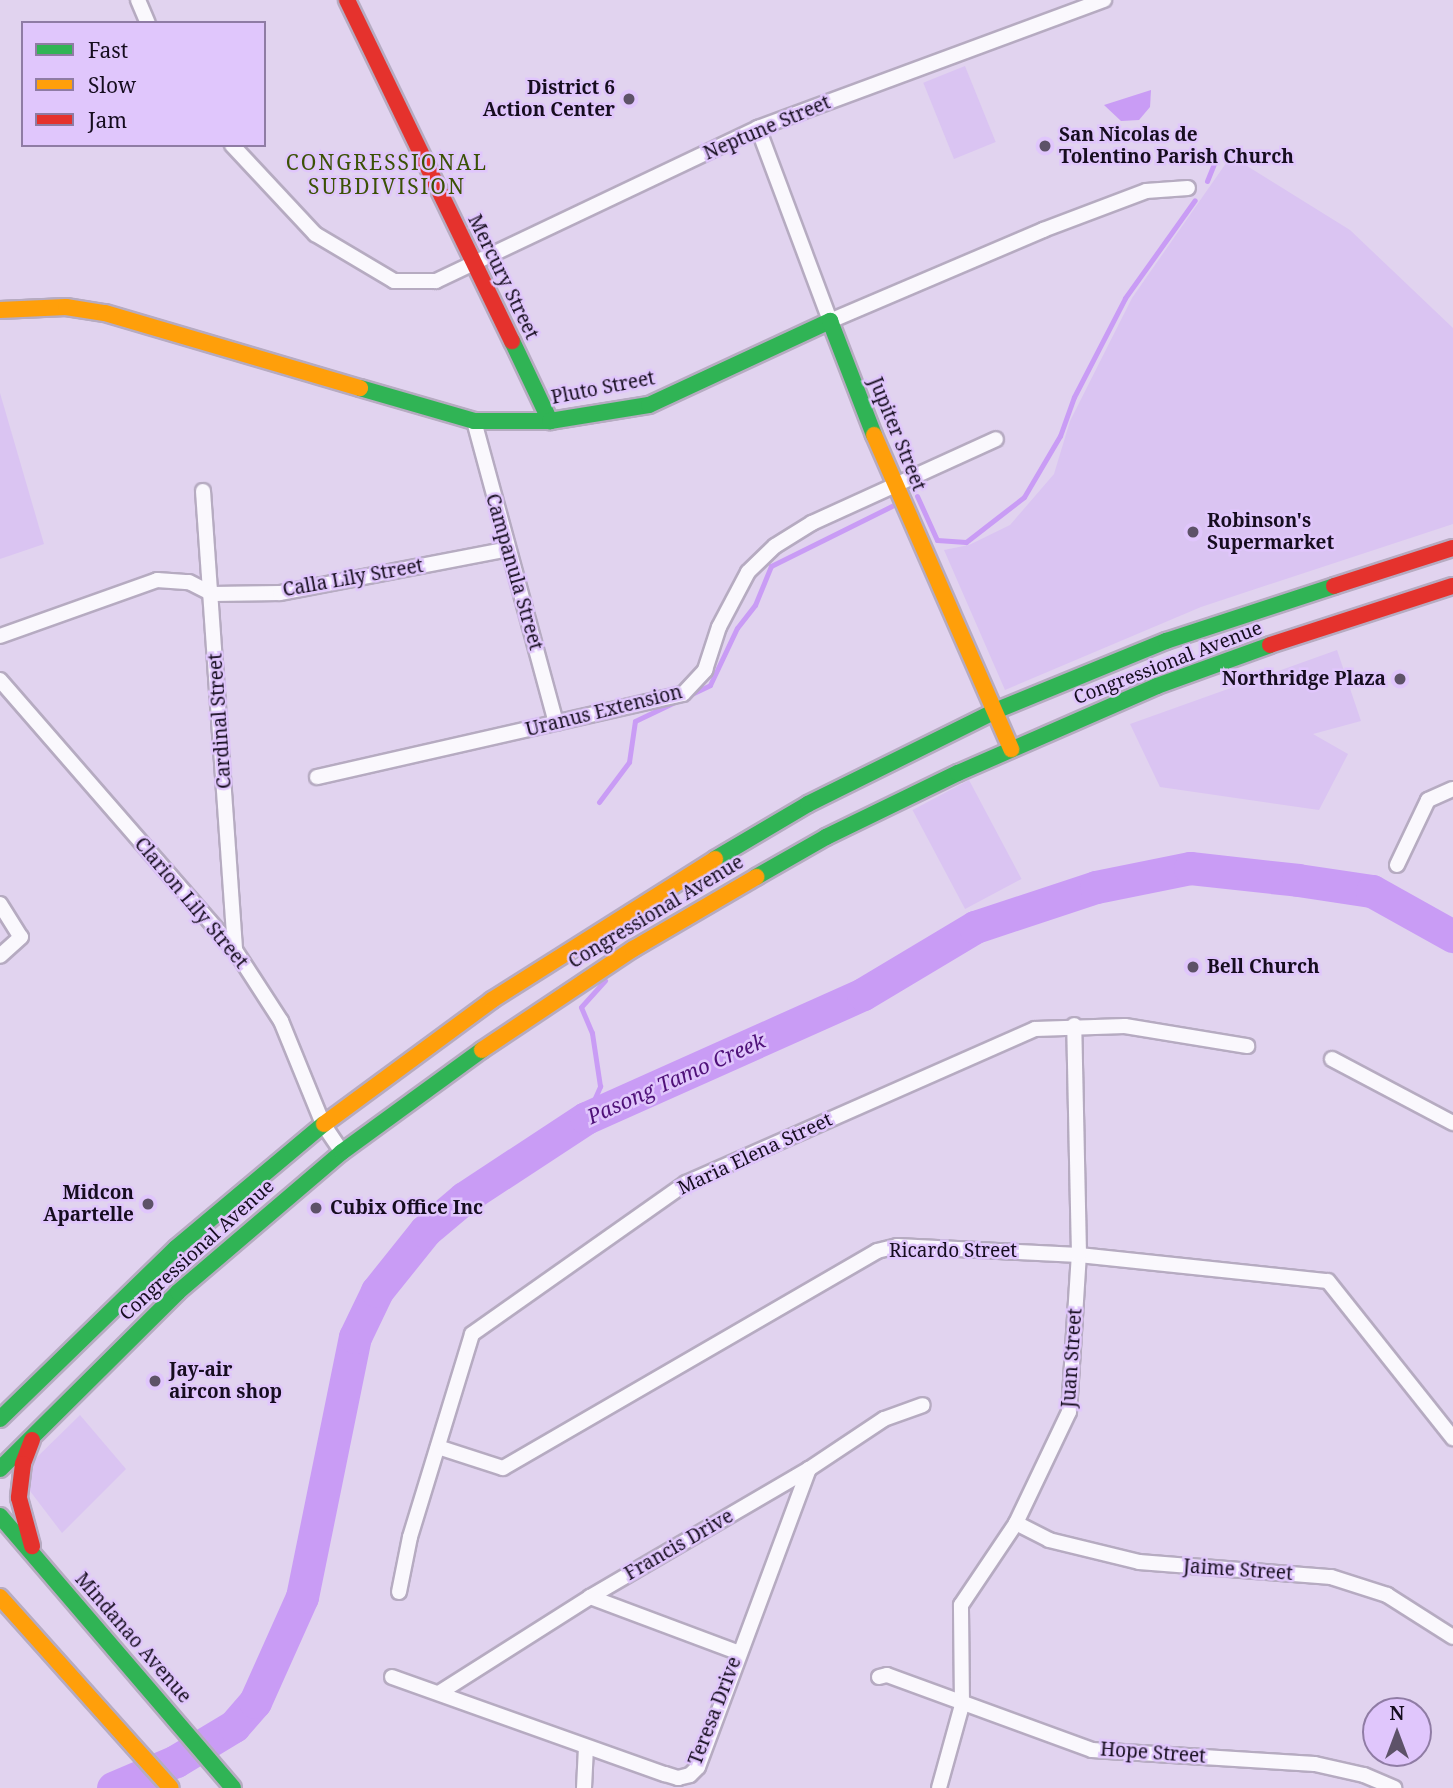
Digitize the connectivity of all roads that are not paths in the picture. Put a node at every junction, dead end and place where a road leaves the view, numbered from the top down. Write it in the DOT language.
graph roads {
  1 [pos="138,0"];
  2 [pos="346,0"];
  3 [pos="1104,0"];
  4 [pos="1068,6"];
  5 [pos="147,21"];
  6 [pos="758,128"];
  7 [pos="234,147"];
  8 [pos="1188,188"];
  9 [pos="473,264"];
  10 [pos="0,310"];
  11 [pos="830,321"];
  12 [pos="474,421"];
  13 [pos="550,421"];
  14 [pos="996,439"];
  15 [pos="894,487"];
  16 [pos="203,491"];
  17 [pos="1453,548"];
  18 [pos="508,549"];
  19 [pos="1453,586"];
  20 [pos="213,594"];
  21 [pos="0,636"];
  22 [pos="0,680"];
  23 [pos="995,711"];
  24 [pos="556,723"];
  25 [pos="1012,749"];
  26 [pos="317,777"];
  27 [pos="1453,789"];
  28 [pos="1397,865"];
  29 [pos="0,904"];
  30 [pos="235,950"];
  31 [pos="0,956"];
  32 [pos="1074,1025"];
  33 [pos="1247,1046"];
  34 [pos="1332,1059"];
  35 [pos="1453,1123"];
  36 [pos="323,1124"];
  37 [pos="342,1152"];
  38 [pos="1079,1255"];
  39 [pos="22,1396"];
  40 [pos="923,1405"];
  41 [pos="0,1409"];
  42 [pos="0,1419"];
  43 [pos="37,1429"];
  44 [pos="1453,1438"];
  45 [pos="438,1447"];
  46 [pos="0,1469"];
  47 [pos="809,1469"];
  48 [pos="0,1516"];
  49 [pos="1016,1523"];
  50 [pos="41,1564"];
  51 [pos="398,1592"];
  52 [pos="590,1597"];
  53 [pos="0,1598"];
  54 [pos="1453,1637"];
  55 [pos="737,1652"];
  56 [pos="879,1676"];
  57 [pos="392,1678"];
  58 [pos="439,1693"];
  59 [pos="962,1705"];
  60 [pos="586,1747"];
  61 [pos="171,1788"];
  62 [pos="233,1788"];
  63 [pos="584,1788"];
  64 [pos="939,1788"];
  65 [pos="1394,1788"];
  1 -- 5 [label="street"];
  2 -- 9 [label="main road, Mercury Street"];
  3 -- 4 [label="street, Neptune Street"];
  4 -- 6 [label="street, Neptune Street"];
  6 -- 9 [label="street, Neptune Street"];
  6 -- 11 [label="street, Jupiter Street"];
  7 -- 9 [label="street, Neptune Street"];
  8 -- 11 [label="street, Pluto Street"];
  9 -- 13 [label="main road, Mercury Street"];
  10 -- 12 [label="main road, Pluto Street"];
  11 -- 13 [label="main road, Pluto Street"];
  11 -- 15 [label="main road, Jupiter Street"];
  12 -- 13 [label="main road, Pluto Street"];
  12 -- 18 [label="street, Campanula Street"];
  14 -- 15 [label="street, Uranus Extension"];
  15 -- 23 [label="main road, Jupiter Street"];
  15 -- 24 [label="street, Uranus Extension"];
  16 -- 20 [label="street, Cardinal Street"];
  17 -- 23 [label="main road, Congressional Avenue"];
  18 -- 20 [label="street, Calla Lily Street"];
  18 -- 24 [label="street, Campanula Street"];
  19 -- 25 [label="main road, Congressional Avenue"];
  20 -- 21 [label="street, Calla Lily Street"];
  20 -- 30 [label="street, Cardinal Street"];
  22 -- 30 [label="street, Clarion Lily Street"];
  23 -- 25 [label="main road, Jupiter Street"];
  23 -- 36 [label="main road, Congressional Avenue"];
  24 -- 26 [label="street, Uranus Extension"];
  25 -- 37 [label="main road, Congressional Avenue"];
  27 -- 28 [label="street"];
  29 -- 31 [label="street"];
  30 -- 36 [label="street, Clarion Lily Street"];
  32 -- 33 [label="street, Maria Elena Street"];
  32 -- 38 [label="street, Juan Street"];
  32 -- 45 [label="street, Maria Elena Street"];
  34 -- 35 [label="street"];
  36 -- 37 [label="street, Clarion Lily Street"];
  36 -- 39 [label="main road, Congressional Avenue"];
  37 -- 43 [label="main road, Congressional Avenue"];
  38 -- 44 [label="street, Ricardo Street"];
  38 -- 45 [label="street, Ricardo Street"];
  38 -- 49 [label="street, Juan Street"];
  39 -- 41 [label="main road"];
  39 -- 42 [label="main road, Congressional Avenue"];
  40 -- 47 [label="street, Francis Drive"];
  43 -- 46 [label="main road, Congressional Avenue"];
  43 -- 50 [label="main road"];
  45 -- 51 [label="street, Maria Elena Street"];
  47 -- 52 [label="street, Francis Drive"];
  47 -- 55 [label="street, Teresa Drive"];
  48 -- 50 [label="main road, Mindanao Avenue"];
  49 -- 54 [label="street, Jaime Street"];
  49 -- 59 [label="street, Juan Street"];
  50 -- 62 [label="main road, Mindanao Avenue"];
  52 -- 55 [label="street"];
  52 -- 58 [label="street, Francis Drive"];
  53 -- 61 [label="main road"];
  55 -- 60 [label="street, Teresa Drive"];
  56 -- 59 [label="street, Hope Street"];
  57 -- 58 [label="street, Teresa Drive"];
  58 -- 60 [label="street, Teresa Drive"];
  59 -- 64 [label="street, Juan Street"];
  59 -- 65 [label="street, Hope Street"];
  60 -- 63 [label="street"];
}
